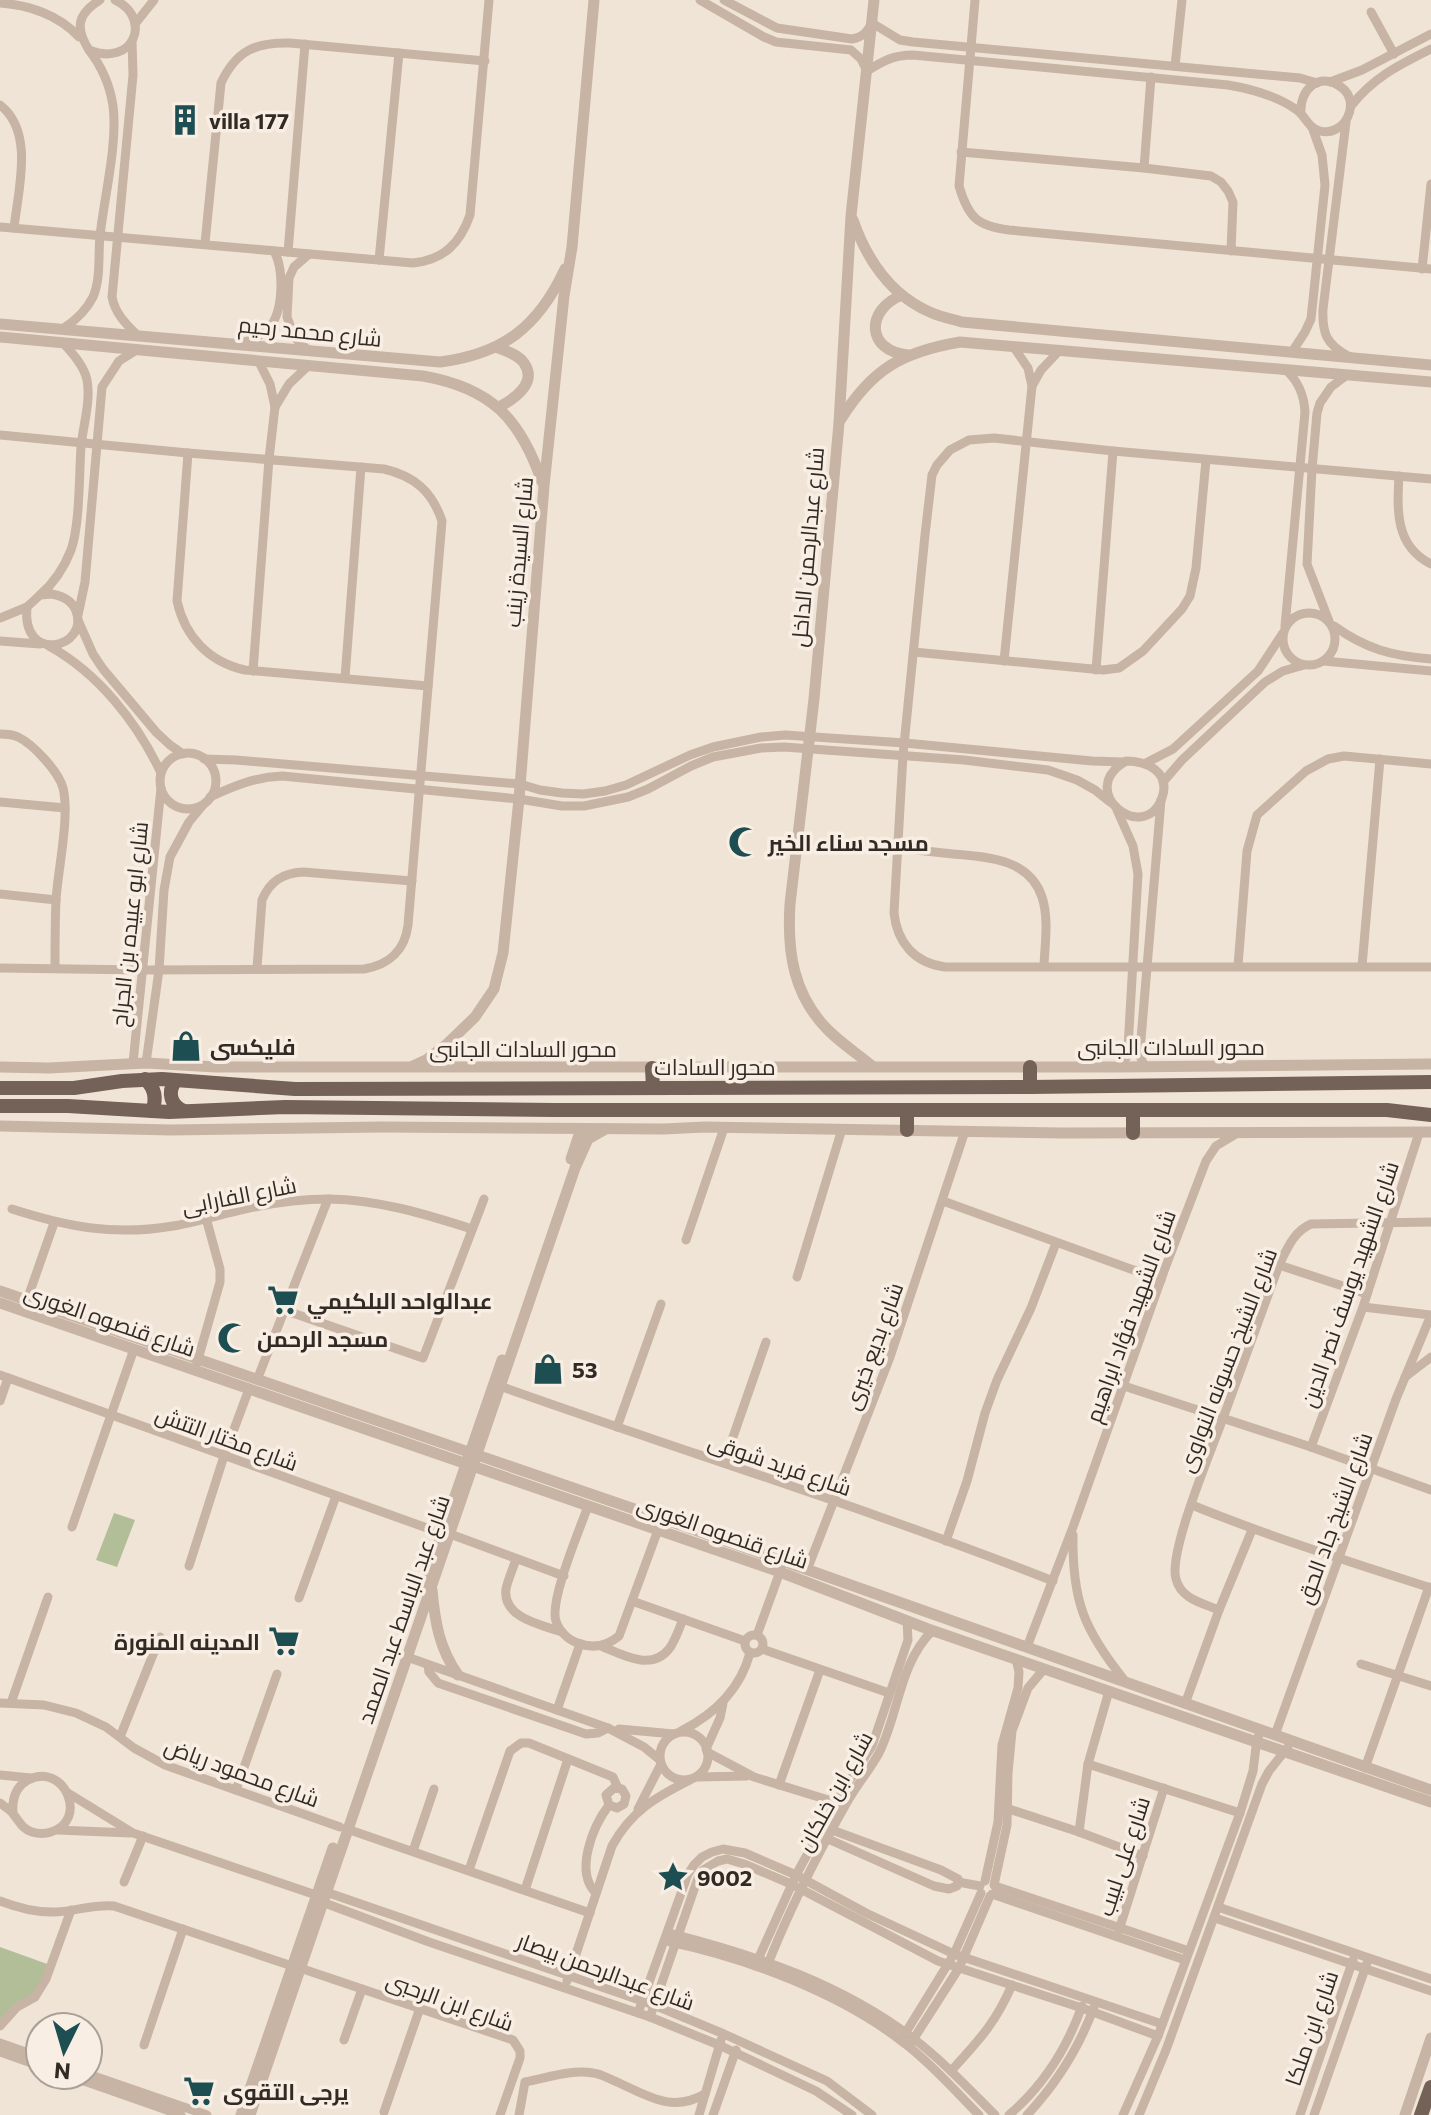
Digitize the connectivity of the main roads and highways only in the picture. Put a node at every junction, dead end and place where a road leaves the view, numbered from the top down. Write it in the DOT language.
graph roads {
  1 [pos="1030,1067"];
  2 [pos="652,1068"];
  3 [pos="145,1079"];
  4 [pos="175,1081"];
  5 [pos="1430,1083"];
  6 [pos="1030,1087"];
  7 [pos="0,1088"];
  8 [pos="653,1088"];
  9 [pos="0,1106"];
  10 [pos="1431,1108"];
  11 [pos="554,1110"];
  12 [pos="1387,1110"];
  13 [pos="152,1111"];
  14 [pos="184,1111"];
  15 [pos="907,1111"];
  16 [pos="1133,1111"];
  17 [pos="1431,1115"];
  18 [pos="554,1128"];
  19 [pos="907,1130"];
  20 [pos="1133,1133"];
  21 [pos="1431,2087"];
  22 [pos="1421,2115"];
  1 -- 6 [label="main road"];
  2 -- 8 [label="main road"];
  3 -- 4 [label="main road, محور السادات"];
  3 -- 7 [label="main road, محور السادات"];
  3 -- 13 [label="main road"];
  4 -- 8 [label="main road, محور السادات"];
  4 -- 14 [label="main road"];
  5 -- 6 [label="main road, محور السادات"];
  6 -- 8 [label="main road, محور السادات"];
  9 -- 13 [label="main road, محور السادات"];
  10 -- 12 [label="main road"];
  11 -- 14 [label="main road, محور السادات"];
  11 -- 15 [label="main road, محور السادات"];
  11 -- 18 [label="main road"];
  12 -- 16 [label="main road, محور السادات"];
  12 -- 17 [label="main road, محور السادات"];
  13 -- 14 [label="main road, محور السادات"];
  15 -- 16 [label="main road, محور السادات"];
  15 -- 19 [label="main road"];
  16 -- 20 [label="main road"];
  21 -- 22 [label="main road"];
}
